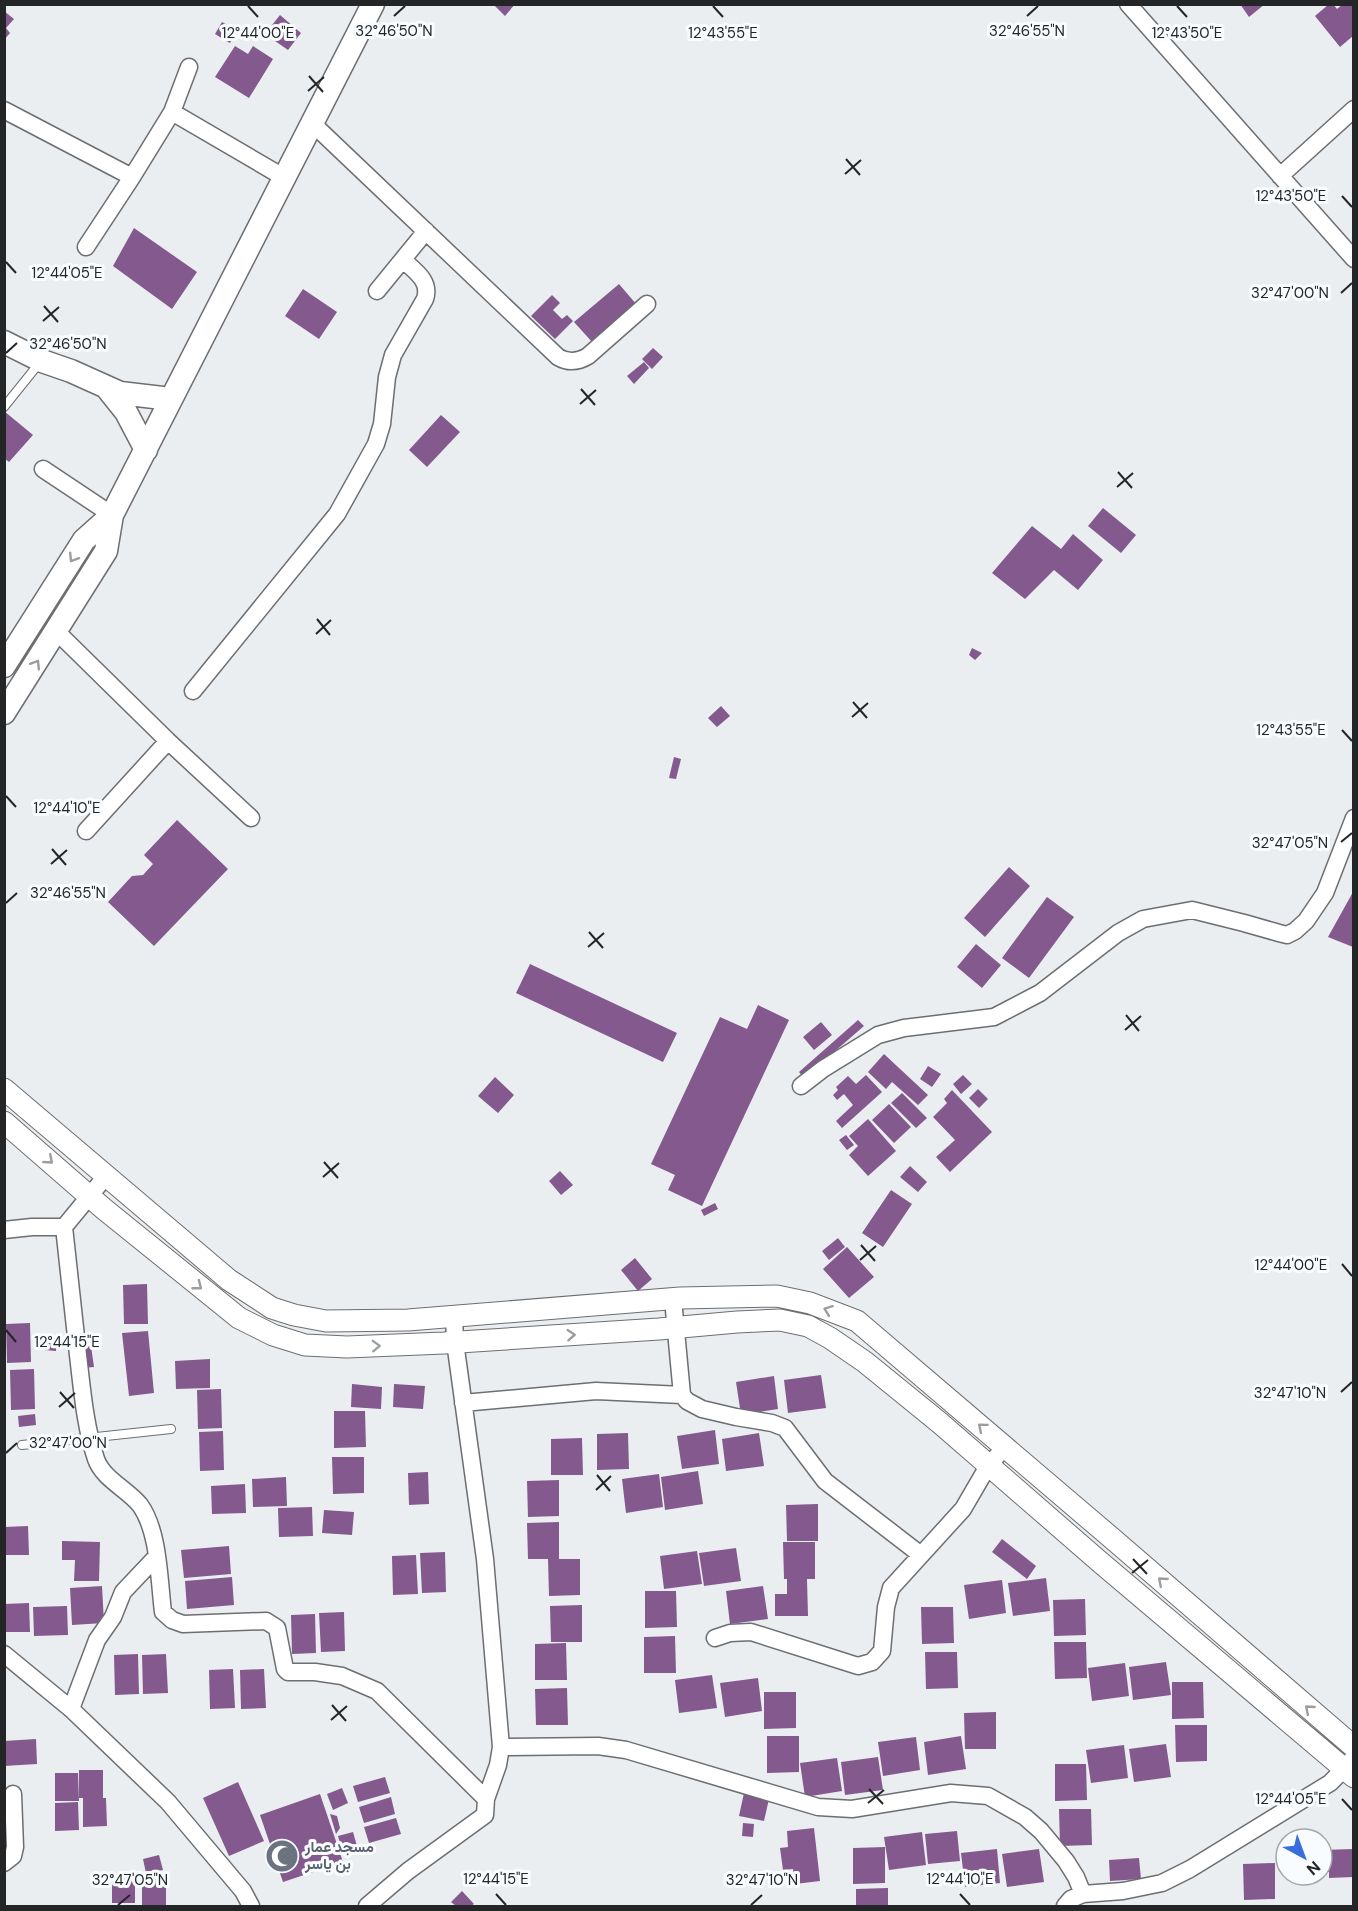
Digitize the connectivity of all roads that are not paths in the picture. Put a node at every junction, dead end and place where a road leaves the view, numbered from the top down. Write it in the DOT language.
graph roads {
  1 [pos="373,4"];
  2 [pos="1128,4"];
  3 [pos="189,67"];
  4 [pos="4,110"];
  5 [pos="1353,110"];
  6 [pos="172,112"];
  7 [pos="314,124"];
  8 [pos="1280,176"];
  9 [pos="132,177"];
  10 [pos="285,178"];
  11 [pos="426,231"];
  12 [pos="86,247"];
  13 [pos="1353,259"];
  14 [pos="403,260"];
  15 [pos="377,291"];
  16 [pos="647,304"];
  17 [pos="4,342"];
  18 [pos="42,361"];
  19 [pos="106,387"];
  20 [pos="171,399"];
  21 [pos="4,407"];
  22 [pos="146,450"];
  23 [pos="43,469"];
  24 [pos="112,515"];
  25 [pos="56,631"];
  26 [pos="4,666"];
  27 [pos="193,691"];
  28 [pos="4,713"];
  29 [pos="168,741"];
  30 [pos="251,818"];
  31 [pos="1353,818"];
  32 [pos="86,831"];
  33 [pos="801,1086"];
  34 [pos="4,1089"];
  35 [pos="4,1122"];
  36 [pos="106,1176"];
  37 [pos="89,1196"];
  38 [pos="64,1227"];
  39 [pos="4,1230"];
  40 [pos="673,1299"];
  41 [pos="454,1316"];
  42 [pos="675,1328"];
  43 [pos="455,1342"];
  44 [pos="682,1395"];
  45 [pos="463,1403"];
  46 [pos="171,1429"];
  47 [pos="90,1437"];
  48 [pos="22,1445"];
  49 [pos="1005,1447"];
  50 [pos="988,1466"];
  51 [pos="921,1555"];
  52 [pos="157,1556"];
  53 [pos="715,1638"];
  54 [pos="4,1654"];
  55 [pos="71,1709"];
  56 [pos="501,1747"];
  57 [pos="1353,1748"];
  58 [pos="1350,1767"];
  59 [pos="13,1794"];
  60 [pos="486,1799"];
  61 [pos="4,1863"];
  62 [pos="1083,1894"];
  63 [pos="251,1906"];
  64 [pos="367,1906"];
  65 [pos="1065,1906"];
  1 -- 7 [label="main road"];
  2 -- 8 [label="street"];
  3 -- 6 [label="street"];
  4 -- 9 [label="street"];
  5 -- 8 [label="street"];
  6 -- 9 [label="street"];
  6 -- 10 [label="street"];
  7 -- 10 [label="main road"];
  7 -- 11 [label="street"];
  8 -- 13 [label="street"];
  9 -- 12 [label="street"];
  10 -- 20 [label="main road"];
  11 -- 14 [label="street"];
  11 -- 16 [label="street"];
  14 -- 15 [label="street"];
  14 -- 27 [label="street"];
  17 -- 18 [label="main road"];
  18 -- 19 [label="main road"];
  18 -- 21 [label="lane"];
  19 -- 20 [label="main road"];
  19 -- 22 [label="main road"];
  20 -- 22 [label="main road"];
  22 -- 24 [label="main road"];
  23 -- 24 [label="street"];
  24 -- 25 [label="main road"];
  24 -- 26 [label="main road, one-way"];
  28 -- 25 [label="main road, one-way"];
  25 -- 29 [label="street"];
  29 -- 30 [label="street"];
  29 -- 32 [label="street"];
  31 -- 33 [label="street"];
  34 -- 36 [label="street"];
  35 -- 37 [label="street, one-way"];
  36 -- 37 [label="street"];
  36 -- 41 [label="street"];
  37 -- 38 [label="street"];
  37 -- 43 [label="street, one-way"];
  38 -- 39 [label="street"];
  38 -- 47 [label="street"];
  40 -- 41 [label="street"];
  40 -- 42 [label="street"];
  49 -- 40 [label="street, one-way"];
  41 -- 43 [label="street"];
  43 -- 42 [label="street, one-way"];
  42 -- 44 [label="street"];
  42 -- 50 [label="street"];
  43 -- 45 [label="street"];
  44 -- 45 [label="street"];
  44 -- 51 [label="street"];
  45 -- 56 [label="street"];
  46 -- 47 [label="lane"];
  47 -- 48 [label="lane"];
  47 -- 52 [label="street"];
  49 -- 50 [label="street"];
  57 -- 49 [label="street, one-way"];
  50 -- 51 [label="street"];
  50 -- 58 [label="street"];
  51 -- 53 [label="street"];
  52 -- 55 [label="street"];
  52 -- 60 [label="street"];
  54 -- 55 [label="street"];
  55 -- 63 [label="street"];
  56 -- 60 [label="street"];
  56 -- 62 [label="street"];
  58 -- 62 [label="street"];
  59 -- 61 [label="street"];
  60 -- 64 [label="street"];
  62 -- 65 [label="street"];
}
